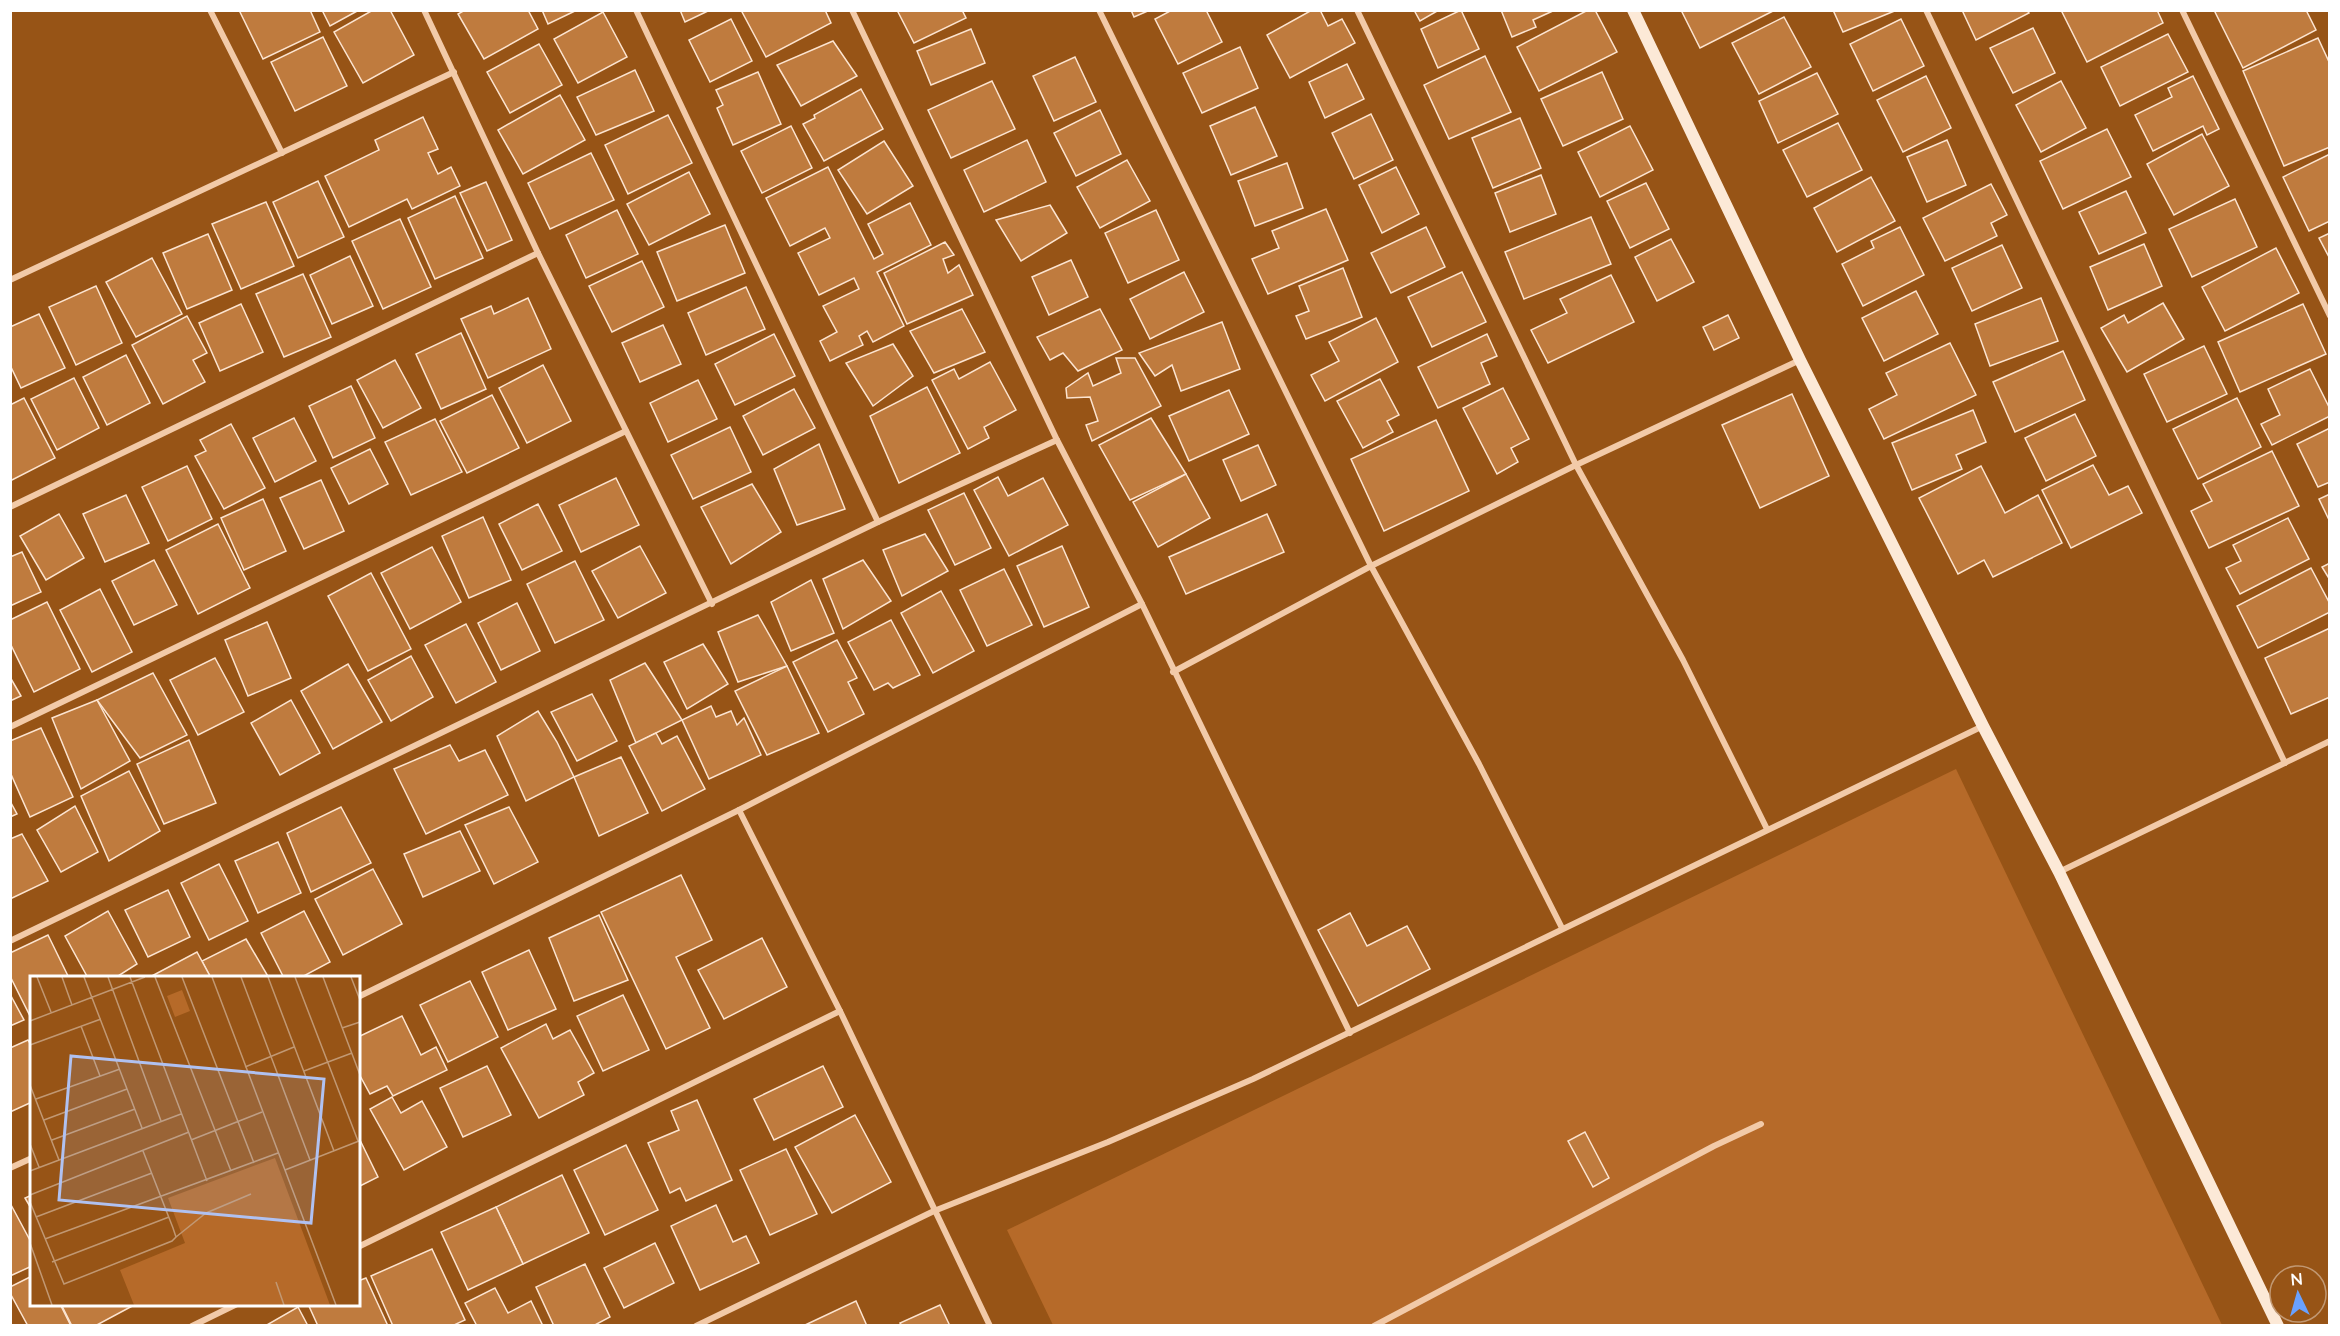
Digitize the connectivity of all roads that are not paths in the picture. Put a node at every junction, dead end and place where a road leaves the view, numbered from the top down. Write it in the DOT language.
graph roads {
  1 [pos="210,10"];
  2 [pos="424,10"];
  3 [pos="636,10"];
  4 [pos="852,10"];
  5 [pos="1099,10"];
  6 [pos="1357,10"];
  7 [pos="1633,10"];
  8 [pos="1926,10"];
  9 [pos="2182,10"];
  10 [pos="454,72"];
  11 [pos="282,153"];
  12 [pos="538,253"];
  13 [pos="10,280"];
  14 [pos="2330,316"];
  15 [pos="1800,360"];
  16 [pos="626,431"];
  17 [pos="1057,440"];
  18 [pos="1576,465"];
  19 [pos="10,507"];
  20 [pos="878,522"];
  21 [pos="1371,566"];
  22 [pos="712,604"];
  23 [pos="1142,604"];
  24 [pos="1173,672"];
  25 [pos="1983,726"];
  26 [pos="10,727"];
  27 [pos="2330,741"];
  28 [pos="2285,763"];
  29 [pos="740,810"];
  30 [pos="1767,829"];
  31 [pos="2059,872"];
  32 [pos="1563,928"];
  33 [pos="10,940"];
  34 [pos="360,996"];
  35 [pos="840,1011"];
  36 [pos="1350,1033"];
  37 [pos="1761,1124"];
  38 [pos="30,1159"];
  39 [pos="10,1168"];
  40 [pos="934,1211"];
  41 [pos="360,1246"];
  42 [pos="235,1306"];
  43 [pos="192,1326"];
  44 [pos="696,1326"];
  45 [pos="990,1326"];
  46 [pos="1374,1326"];
  47 [pos="2278,1326"];
  1 -- 11 [label="street"];
  2 -- 10 [label="street"];
  3 -- 20 [label="street"];
  4 -- 17 [label="street"];
  5 -- 21 [label="street"];
  6 -- 18 [label="street"];
  7 -- 15 [label="street"];
  8 -- 28 [label="street"];
  9 -- 14 [label="street"];
  10 -- 11 [label="street"];
  10 -- 12 [label="street"];
  11 -- 13 [label="street"];
  12 -- 16 [label="street"];
  12 -- 19 [label="street"];
  15 -- 18 [label="street"];
  15 -- 25 [label="street"];
  16 -- 22 [label="street"];
  16 -- 26 [label="street"];
  17 -- 20 [label="street"];
  17 -- 23 [label="street"];
  18 -- 21 [label="street"];
  18 -- 30 [label="street"];
  20 -- 22 [label="street"];
  21 -- 24 [label="street"];
  21 -- 32 [label="street"];
  22 -- 33 [label="street"];
  23 -- 24 [label="street"];
  23 -- 29 [label="street"];
  24 -- 36 [label="street"];
  25 -- 30 [label="street"];
  25 -- 31 [label="street"];
  27 -- 28 [label="street"];
  28 -- 31 [label="street"];
  29 -- 34 [label="street"];
  29 -- 35 [label="street"];
  30 -- 32 [label="street"];
  31 -- 47 [label="street"];
  32 -- 36 [label="street"];
  35 -- 40 [label="street"];
  35 -- 41 [label="street"];
  36 -- 40 [label="street"];
  37 -- 46 [label="street"];
  38 -- 39 [label="street"];
  40 -- 44 [label="street"];
  40 -- 45 [label="street"];
  42 -- 43 [label="street"];
}
